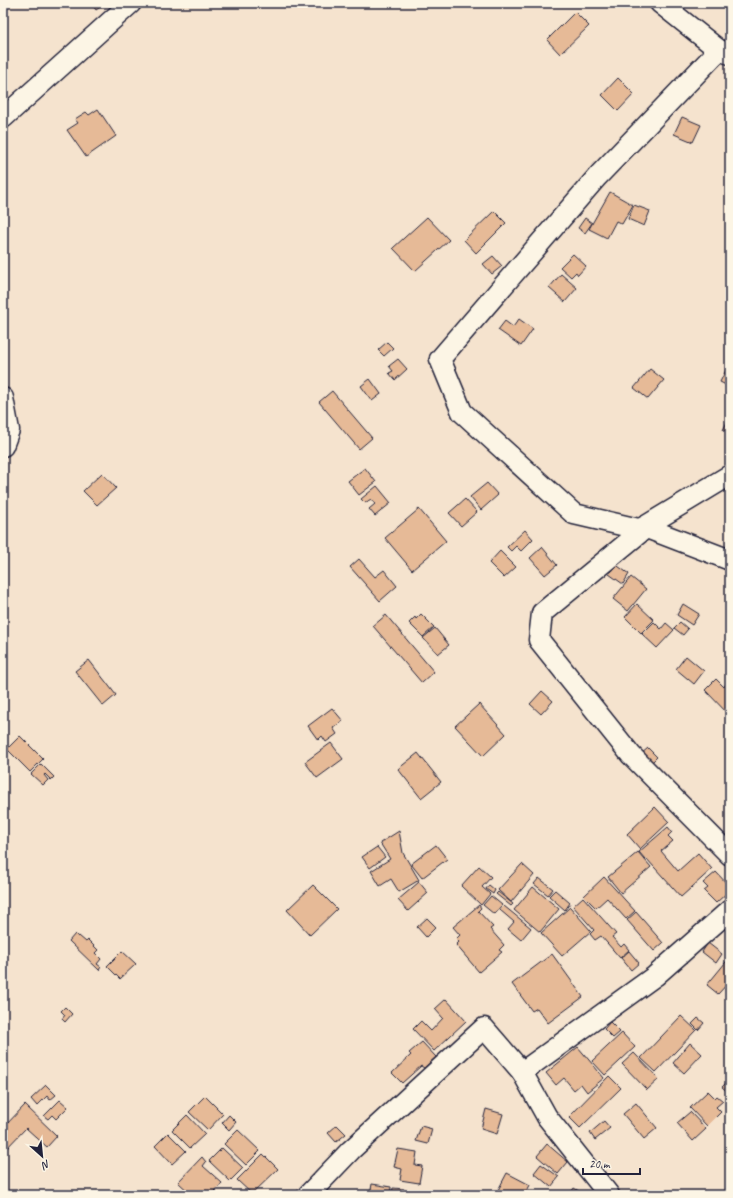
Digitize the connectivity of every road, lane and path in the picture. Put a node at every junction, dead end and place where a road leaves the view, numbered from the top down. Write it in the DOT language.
graph roads {
  1 [pos="131,3"];
  2 [pos="660,3"];
  3 [pos="725,52"];
  4 [pos="3,118"];
  5 [pos="3,398"];
  6 [pos="3,446"];
  7 [pos="730,475"];
  8 [pos="644,529"];
  9 [pos="730,560"];
  10 [pos="730,855"];
  11 [pos="730,910"];
  12 [pos="522,1072"];
  13 [pos="308,1195"];
  14 [pos="609,1195"];
  1 -- 4 [label="street"];
  2 -- 3 [label="street"];
  3 -- 8 [label="street"];
  5 -- 6 [label="street"];
  7 -- 8 [label="street"];
  8 -- 9 [label="street"];
  8 -- 10 [label="street"];
  11 -- 12 [label="street"];
  12 -- 13 [label="street"];
  12 -- 14 [label="street"];
}
